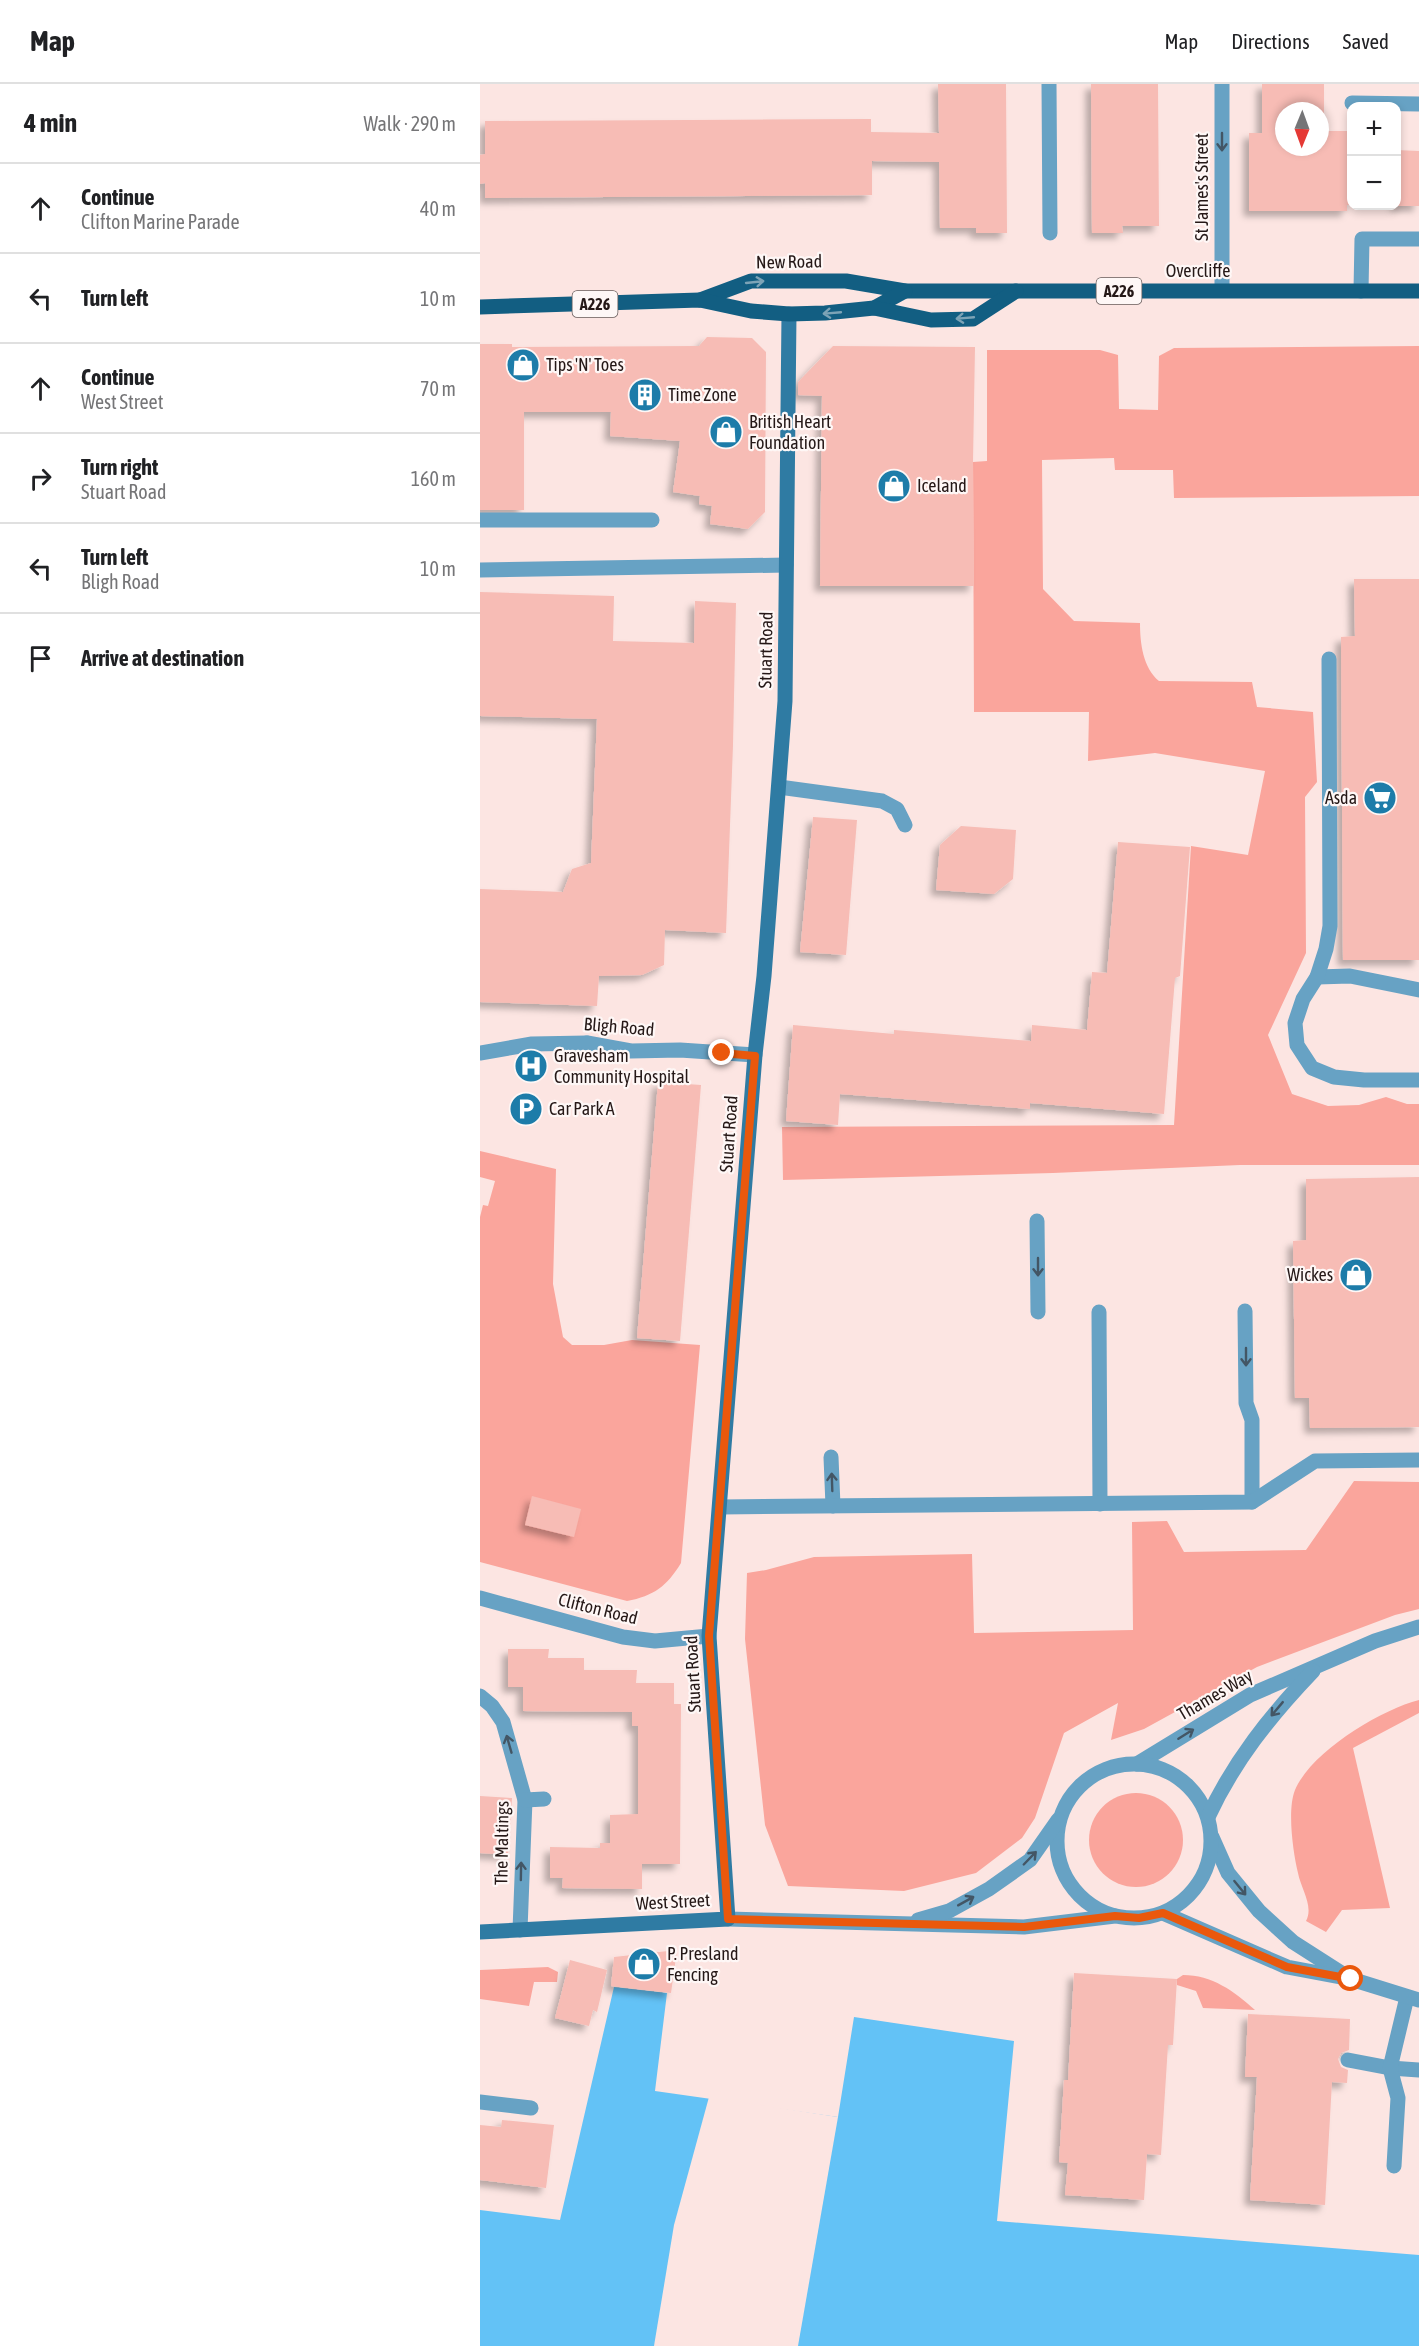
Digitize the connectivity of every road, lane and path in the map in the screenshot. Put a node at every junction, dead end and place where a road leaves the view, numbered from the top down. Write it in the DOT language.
graph roads {
  1 [pos="1049,84"];
  2 [pos="1222,84"];
  3 [pos="1401,104"];
  4 [pos="1419,104"];
  5 [pos="1050,233"];
  6 [pos="1419,239"];
  7 [pos="846,281"];
  8 [pos="1222,290"];
  9 [pos="905,291"];
  10 [pos="1016,291"];
  11 [pos="1361,291"];
  12 [pos="1419,291"];
  13 [pos="700,300"];
  14 [pos="483,306"];
  15 [pos="874,308"];
  16 [pos="789,314"];
  17 [pos="480,520"];
  18 [pos="652,520"];
  19 [pos="786,566"];
  20 [pos="480,570"];
  21 [pos="1329,658"];
  22 [pos="779,787"];
  23 [pos="905,825"];
  24 [pos="1317,977"];
  25 [pos="1419,990"];
  26 [pos="480,1053"];
  27 [pos="755,1056"];
  28 [pos="1419,1080"];
  29 [pos="1037,1221"];
  30 [pos="1245,1311"];
  31 [pos="1038,1312"];
  32 [pos="1099,1312"];
  33 [pos="831,1457"];
  34 [pos="1419,1460"];
  35 [pos="1252,1502"];
  36 [pos="1101,1503"];
  37 [pos="833,1506"];
  38 [pos="720,1507"];
  39 [pos="480,1598"];
  40 [pos="1419,1628"];
  41 [pos="709,1636"];
  42 [pos="1317,1667"];
  43 [pos="480,1696"];
  44 [pos="1137,1764"];
  45 [pos="544,1799"];
  46 [pos="525,1800"];
  47 [pos="1061,1816"];
  48 [pos="1208,1817"];
  49 [pos="1212,1837"];
  50 [pos="1163,1913"];
  51 [pos="1115,1916"];
  52 [pos="728,1919"];
  53 [pos="904,1925"];
  54 [pos="520,1930"];
  55 [pos="480,1932"];
  56 [pos="1351,1979"];
  57 [pos="1413,1998"];
  58 [pos="1348,2060"];
  59 [pos="1389,2068"];
  60 [pos="1419,2070"];
  61 [pos="480,2102"];
  62 [pos="531,2108"];
  63 [pos="1394,2166"];
  1 -- 5 [label="street"];
  2 -- 8 [label="street, St James's Street, one-way"];
  3 -- 4 [label="street"];
  6 -- 11 [label="street"];
  7 -- 9 [label="main road, Overcliffe / A226"];
  13 -- 7 [label="main road, New Road / A226, one-way"];
  8 -- 10 [label="main road, Overcliffe / A226"];
  8 -- 11 [label="main road, Overcliffe / A226"];
  9 -- 10 [label="main road, Overcliffe / A226"];
  9 -- 15 [label="main road, Overcliffe / A226"];
  10 -- 15 [label="main road, one-way"];
  11 -- 12 [label="main road, Overcliffe / A226"];
  13 -- 14 [label="main road, New Road / A226"];
  13 -- 16 [label="main road, New Road / A226"];
  15 -- 16 [label="main road, Overcliffe / A226, one-way"];
  16 -- 19 [label="main road, Stuart Road"];
  17 -- 18 [label="street"];
  19 -- 20 [label="street"];
  19 -- 22 [label="main road, Stuart Road"];
  21 -- 24 [label="street"];
  22 -- 23 [label="street"];
  22 -- 27 [label="main road, Stuart Road"];
  24 -- 25 [label="street"];
  24 -- 28 [label="street"];
  26 -- 27 [label="street, Bligh Road"];
  27 -- 38 [label="main road, Stuart Road"];
  29 -- 31 [label="street, one-way"];
  30 -- 35 [label="street, one-way"];
  32 -- 36 [label="street"];
  37 -- 33 [label="street, one-way"];
  34 -- 35 [label="street"];
  35 -- 36 [label="street"];
  36 -- 37 [label="street"];
  37 -- 38 [label="street"];
  38 -- 41 [label="main road, Stuart Road"];
  39 -- 41 [label="street, Clifton Road"];
  40 -- 42 [label="street, Thames Way"];
  41 -- 52 [label="main road, Stuart Road"];
  44 -- 42 [label="street, Thames Way, one-way"];
  42 -- 48 [label="street, Thames Way, one-way"];
  46 -- 43 [label="street, The Maltings, one-way"];
  44 -- 47 [label="street"];
  44 -- 48 [label="street"];
  45 -- 46 [label="street"];
  54 -- 46 [label="street, The Maltings, one-way"];
  47 -- 51 [label="street"];
  53 -- 47 [label="street, West Street, one-way"];
  48 -- 49 [label="street"];
  49 -- 50 [label="street"];
  49 -- 56 [label="street, one-way"];
  50 -- 51 [label="street"];
  50 -- 56 [label="street"];
  51 -- 53 [label="street, West Street"];
  52 -- 53 [label="street, West Street"];
  52 -- 54 [label="main road, West Street"];
  54 -- 55 [label="main road, West Street"];
  56 -- 57 [label="street"];
  57 -- 59 [label="street"];
  58 -- 59 [label="street"];
  59 -- 60 [label="street"];
  59 -- 63 [label="street"];
  61 -- 62 [label="street"];
}
